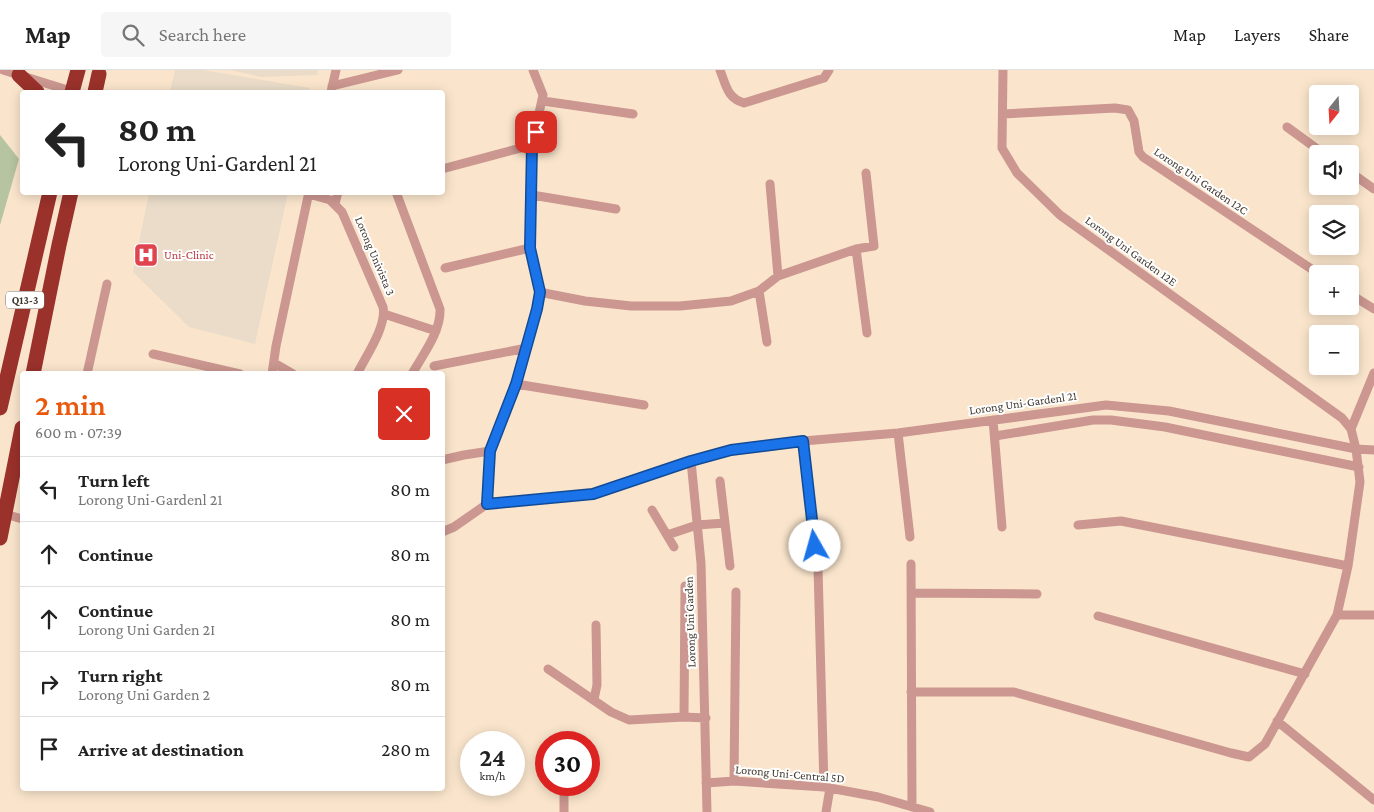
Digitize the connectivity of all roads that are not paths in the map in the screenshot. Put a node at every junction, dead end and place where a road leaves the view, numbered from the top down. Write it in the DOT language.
graph roads {
  1 [pos="3,70"];
  2 [pos="79,70"];
  3 [pos="336,70"];
  4 [pos="398,70"];
  5 [pos="533,70"];
  6 [pos="720,70"];
  7 [pos="829,70"];
  8 [pos="1003,70"];
  9 [pos="100,74"];
  10 [pos="19,75"];
  11 [pos="332,89"];
  12 [pos="35,90"];
  13 [pos="67,90"];
  14 [pos="74,90"];
  15 [pos="96,90"];
  16 [pos="543,100"];
  17 [pos="633,114"];
  18 [pos="1003,114"];
  19 [pos="1287,127"];
  20 [pos="532,145"];
  21 [pos="1312,145"];
  22 [pos="445,168"];
  23 [pos="866,173"];
  24 [pos="1359,178"];
  25 [pos="770,184"];
  26 [pos="1374,189"];
  27 [pos="49,195"];
  28 [pos="70,195"];
  29 [pos="309,195"];
  30 [pos="315,195"];
  31 [pos="337,195"];
  32 [pos="397,195"];
  33 [pos="532,195"];
  34 [pos="334,204"];
  35 [pos="616,209"];
  36 [pos="530,248"];
  37 [pos="856,249"];
  38 [pos="1309,267"];
  39 [pos="445,268"];
  40 [pos="778,276"];
  41 [pos="107,284"];
  42 [pos="759,291"];
  43 [pos="540,292"];
  44 [pos="1359,300"];
  45 [pos="1374,309"];
  46 [pos="384,314"];
  47 [pos="436,331"];
  48 [pos="867,333"];
  49 [pos="767,342"];
  50 [pos="527,348"];
  51 [pos="152,354"];
  52 [pos="274,363"];
  53 [pos="434,366"];
  54 [pos="34,371"];
  55 [pos="89,371"];
  56 [pos="227,371"];
  57 [pos="273,371"];
  58 [pos="288,371"];
  59 [pos="358,371"];
  60 [pos="414,371"];
  61 [pos="1374,373"];
  62 [pos="516,384"];
  63 [pos="644,405"];
  64 [pos="0,408"];
  65 [pos="1169,411"];
  66 [pos="993,420"];
  67 [pos="1165,427"];
  68 [pos="1351,429"];
  69 [pos="898,433"];
  70 [pos="995,436"];
  71 [pos="20,438"];
  72 [pos="803,441"];
  73 [pos="1356,449"];
  74 [pos="1374,450"];
  75 [pos="490,451"];
  76 [pos="445,459"];
  77 [pos="691,461"];
  78 [pos="1359,468"];
  79 [pos="720,481"];
  80 [pos="487,504"];
  81 [pos="652,510"];
  82 [pos="5,514"];
  83 [pos="20,518"];
  84 [pos="725,523"];
  85 [pos="697,525"];
  86 [pos="1078,525"];
  87 [pos="1002,527"];
  88 [pos="445,531"];
  89 [pos="667,534"];
  90 [pos="910,537"];
  91 [pos="0,538"];
  92 [pos="815,546"];
  93 [pos="674,547"];
  94 [pos="911,564"];
  95 [pos="730,566"];
  96 [pos="1348,566"];
  97 [pos="818,568"];
  98 [pos="685,586"];
  99 [pos="736,592"];
  100 [pos="911,593"];
  101 [pos="1037,594"];
  102 [pos="1338,615"];
  103 [pos="1374,615"];
  104 [pos="1098,616"];
  105 [pos="596,625"];
  106 [pos="548,669"];
  107 [pos="1305,674"];
  108 [pos="911,692"];
  109 [pos="594,699"];
  110 [pos="684,717"];
  111 [pos="706,718"];
  112 [pos="1277,721"];
  113 [pos="734,781"];
  114 [pos="706,782"];
  115 [pos="827,788"];
  116 [pos="564,796"];
  117 [pos="1374,800"];
  118 [pos="912,807"];
  119 [pos="564,812"];
  120 [pos="707,812"];
  121 [pos="826,812"];
  122 [pos="930,812"];
  1 -- 10 [label="street"];
  2 -- 9 [label="street"];
  2 -- 14 [label="highway"];
  3 -- 11 [label="street"];
  4 -- 11 [label="street"];
  5 -- 16 [label="street"];
  6 -- 7 [label="street"];
  8 -- 18 [label="street"];
  9 -- 15 [label="highway"];
  10 -- 12 [label="highway"];
  10 -- 13 [label="street"];
  16 -- 17 [label="street"];
  16 -- 20 [label="street"];
  18 -- 38 [label="street, Lorong Uni Garden 12C"];
  18 -- 68 [label="street, Lorong Uni Garden 12E"];
  19 -- 21 [label="street"];
  20 -- 22 [label="street"];
  20 -- 33 [label="street"];
  23 -- 37 [label="street"];
  24 -- 26 [label="street"];
  25 -- 40 [label="street"];
  27 -- 64 [label="highway, Q13-3"];
  28 -- 54 [label="highway, Q13-3"];
  29 -- 52 [label="street"];
  30 -- 34 [label="street"];
  31 -- 34 [label="street"];
  32 -- 47 [label="street"];
  33 -- 35 [label="street"];
  33 -- 36 [label="street"];
  34 -- 46 [label="street, Lorong Univista 3"];
  36 -- 39 [label="street"];
  36 -- 43 [label="street"];
  37 -- 40 [label="street"];
  37 -- 48 [label="street"];
  40 -- 42 [label="street"];
  41 -- 55 [label="street"];
  42 -- 43 [label="street"];
  42 -- 49 [label="street"];
  43 -- 50 [label="street"];
  44 -- 45 [label="street"];
  46 -- 47 [label="street"];
  46 -- 59 [label="street, Lorong Univista 3"];
  47 -- 60 [label="street"];
  50 -- 53 [label="street"];
  50 -- 62 [label="street"];
  51 -- 56 [label="street"];
  52 -- 57 [label="street"];
  52 -- 58 [label="street"];
  61 -- 68 [label="street"];
  62 -- 63 [label="street"];
  62 -- 75 [label="street"];
  65 -- 66 [label="street, Lorong Uni-Gardenl 21"];
  65 -- 67 [label="street"];
  65 -- 73 [label="street, Lorong Uni-Gardenl 21"];
  66 -- 69 [label="street, Lorong Uni-Gardenl 21"];
  66 -- 70 [label="street"];
  67 -- 70 [label="street"];
  67 -- 78 [label="street"];
  68 -- 73 [label="street"];
  69 -- 72 [label="street, Lorong Uni-Gardenl 21"];
  69 -- 90 [label="street"];
  70 -- 87 [label="street"];
  71 -- 82 [label="highway"];
  72 -- 77 [label="street, Lorong Uni-Gardenl 21"];
  72 -- 92 [label="street"];
  73 -- 74 [label="street, Lorong Uni-Gardenl 21"];
  73 -- 78 [label="street"];
  75 -- 76 [label="street"];
  75 -- 80 [label="street"];
  77 -- 80 [label="street, Lorong Uni-Gardenl 21"];
  77 -- 85 [label="street, Lorong Uni Garden"];
  78 -- 96 [label="street"];
  79 -- 84 [label="street"];
  80 -- 88 [label="street"];
  81 -- 89 [label="street"];
  82 -- 83 [label="street"];
  82 -- 91 [label="highway"];
  84 -- 85 [label="street"];
  84 -- 95 [label="street"];
  85 -- 89 [label="street"];
  85 -- 111 [label="street, Lorong Uni Garden"];
  86 -- 96 [label="street"];
  89 -- 93 [label="street"];
  94 -- 100 [label="street"];
  96 -- 102 [label="street"];
  97 -- 115 [label="street"];
  98 -- 110 [label="street"];
  99 -- 113 [label="street"];
  100 -- 101 [label="street"];
  100 -- 108 [label="street"];
  102 -- 103 [label="street"];
  102 -- 107 [label="street"];
  104 -- 107 [label="street"];
  105 -- 109 [label="street"];
  106 -- 109 [label="street"];
  107 -- 112 [label="street"];
  108 -- 112 [label="street"];
  108 -- 118 [label="street"];
  109 -- 110 [label="street"];
  110 -- 111 [label="street"];
  111 -- 114 [label="street, Lorong Uni Garden"];
  112 -- 117 [label="street"];
  113 -- 114 [label="street, Lorong Uni-Central 5D"];
  113 -- 115 [label="street, Lorong Uni-Central 5D"];
  114 -- 120 [label="street, Lorong Uni Garden"];
  115 -- 118 [label="street, Lorong Uni-Central 5D"];
  115 -- 121 [label="street"];
  116 -- 119 [label="street"];
  118 -- 122 [label="street, Lorong Uni-Central 5D"];
}
